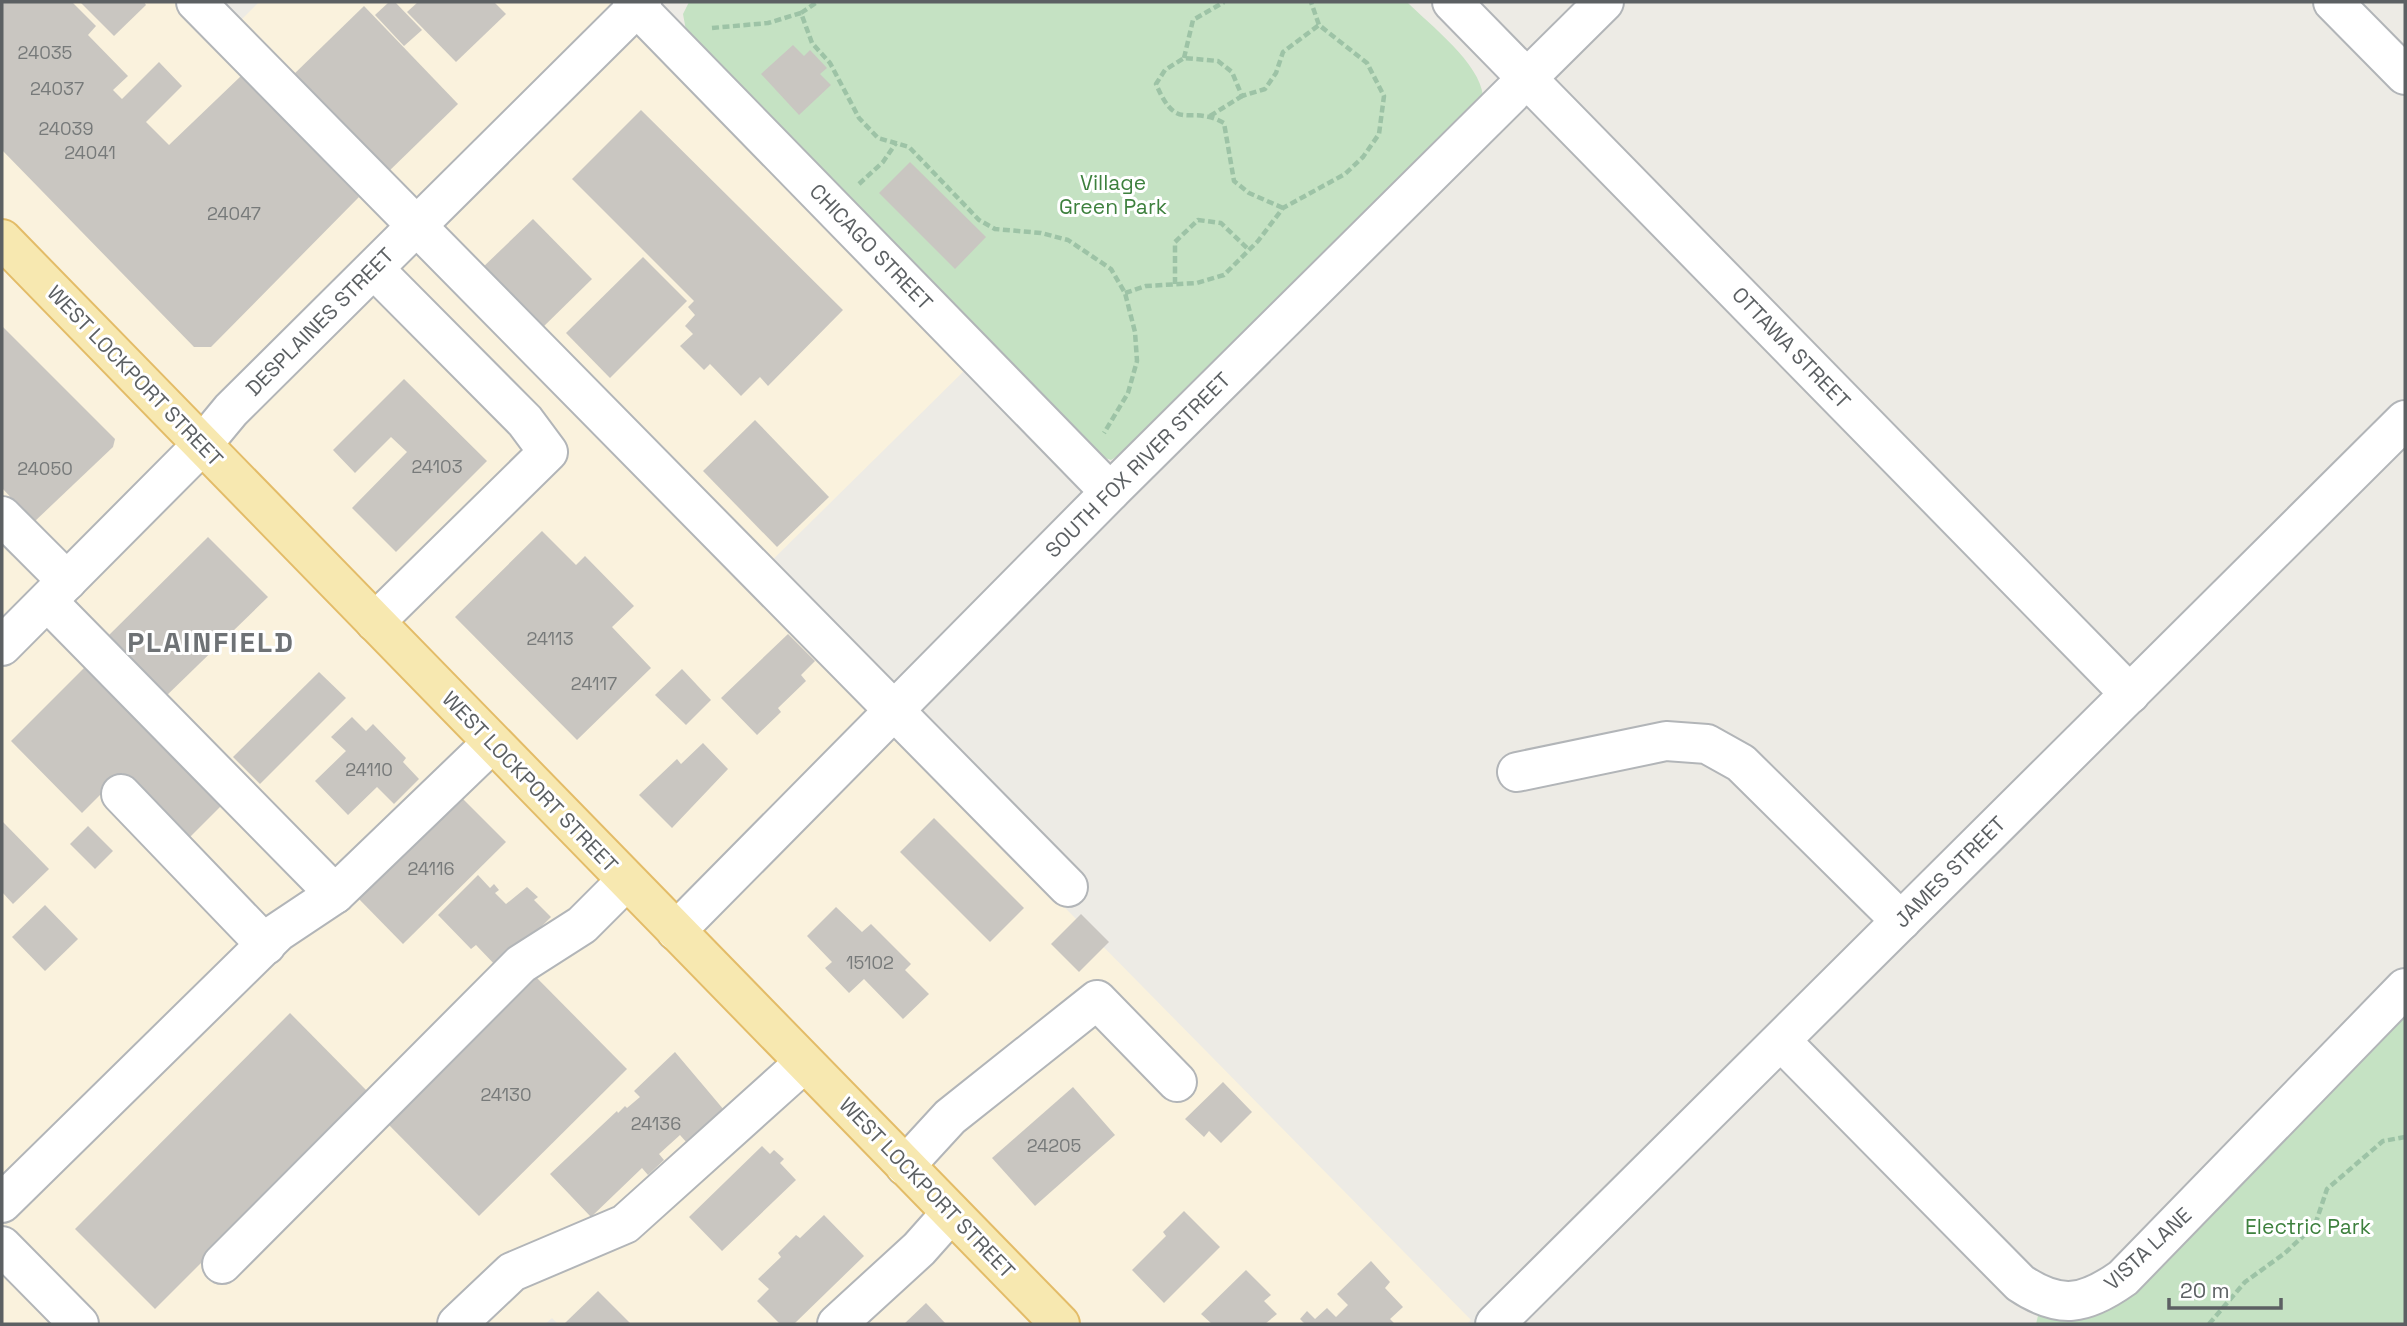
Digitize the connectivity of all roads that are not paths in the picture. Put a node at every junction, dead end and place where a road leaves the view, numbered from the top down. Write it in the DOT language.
graph roads {
  1 [pos="196,2"];
  2 [pos="1452,2"];
  3 [pos="1604,2"];
  4 [pos="2333,2"];
  5 [pos="637,4"];
  6 [pos="2405,75"];
  7 [pos="1528,80"];
  8 [pos="415,227"];
  9 [pos="2,239"];
  10 [pos="373,269"];
  11 [pos="2405,420"];
  12 [pos="202,445"];
  13 [pos="1110,492"];
  14 [pos="2,516"];
  15 [pos="57,592"];
  16 [pos="375,622"];
  17 [pos="2,646"];
  18 [pos="2130,694"];
  19 [pos="894,710"];
  20 [pos="492,743"];
  21 [pos="1517,772"];
  22 [pos="121,794"];
  23 [pos="626,881"];
  24 [pos="1068,887"];
  25 [pos="335,894"];
  26 [pos="1901,921"];
  27 [pos="676,931"];
  28 [pos="266,945"];
  29 [pos="2405,988"];
  30 [pos="1781,1041"];
  31 [pos="804,1063"];
  32 [pos="1177,1082"];
  33 [pos="905,1167"];
  34 [pos="2,1203"];
  35 [pos="951,1213"];
  36 [pos="2,1246"];
  37 [pos="222,1265"];
  38 [pos="2059,1312"];
  39 [pos="79,1324"];
  40 [pos="457,1324"];
  41 [pos="837,1324"];
  42 [pos="1060,1324"];
  43 [pos="1495,1324"];
  1 -- 8 [label="street"];
  2 -- 7 [label="street, OTTAWA STREET"];
  3 -- 7 [label="street, SOUTH FOX RIVER STREET"];
  4 -- 6 [label="street"];
  5 -- 8 [label="street, DESPLAINES STREET"];
  5 -- 13 [label="street, CHICAGO STREET"];
  7 -- 13 [label="street, SOUTH FOX RIVER STREET"];
  7 -- 18 [label="street, OTTAWA STREET"];
  8 -- 10 [label="street, DESPLAINES STREET"];
  8 -- 19 [label="street"];
  9 -- 12 [label="main road, WEST LOCKPORT STREET"];
  10 -- 12 [label="street, DESPLAINES STREET"];
  10 -- 16 [label="street"];
  11 -- 18 [label="street, JAMES STREET"];
  12 -- 15 [label="street, DESPLAINES STREET"];
  12 -- 16 [label="main road, WEST LOCKPORT STREET"];
  13 -- 19 [label="street, SOUTH FOX RIVER STREET"];
  14 -- 15 [label="street"];
  15 -- 17 [label="street, DESPLAINES STREET"];
  15 -- 25 [label="street"];
  16 -- 20 [label="main road, WEST LOCKPORT STREET"];
  18 -- 26 [label="street, JAMES STREET"];
  19 -- 24 [label="street"];
  19 -- 27 [label="street, SOUTH FOX RIVER STREET"];
  20 -- 23 [label="main road, WEST LOCKPORT STREET"];
  20 -- 25 [label="street"];
  21 -- 26 [label="street"];
  22 -- 28 [label="street"];
  23 -- 27 [label="main road, WEST LOCKPORT STREET"];
  23 -- 37 [label="street"];
  25 -- 28 [label="street"];
  26 -- 30 [label="street, JAMES STREET"];
  27 -- 31 [label="main road, WEST LOCKPORT STREET"];
  28 -- 34 [label="street"];
  29 -- 38 [label="street, VISTA LANE"];
  30 -- 38 [label="street, VISTA LANE"];
  30 -- 43 [label="street, JAMES STREET"];
  31 -- 33 [label="main road, WEST LOCKPORT STREET"];
  31 -- 40 [label="street"];
  32 -- 33 [label="street"];
  33 -- 35 [label="main road, WEST LOCKPORT STREET"];
  35 -- 41 [label="street"];
  35 -- 42 [label="main road, WEST LOCKPORT STREET"];
  36 -- 39 [label="street"];
}
